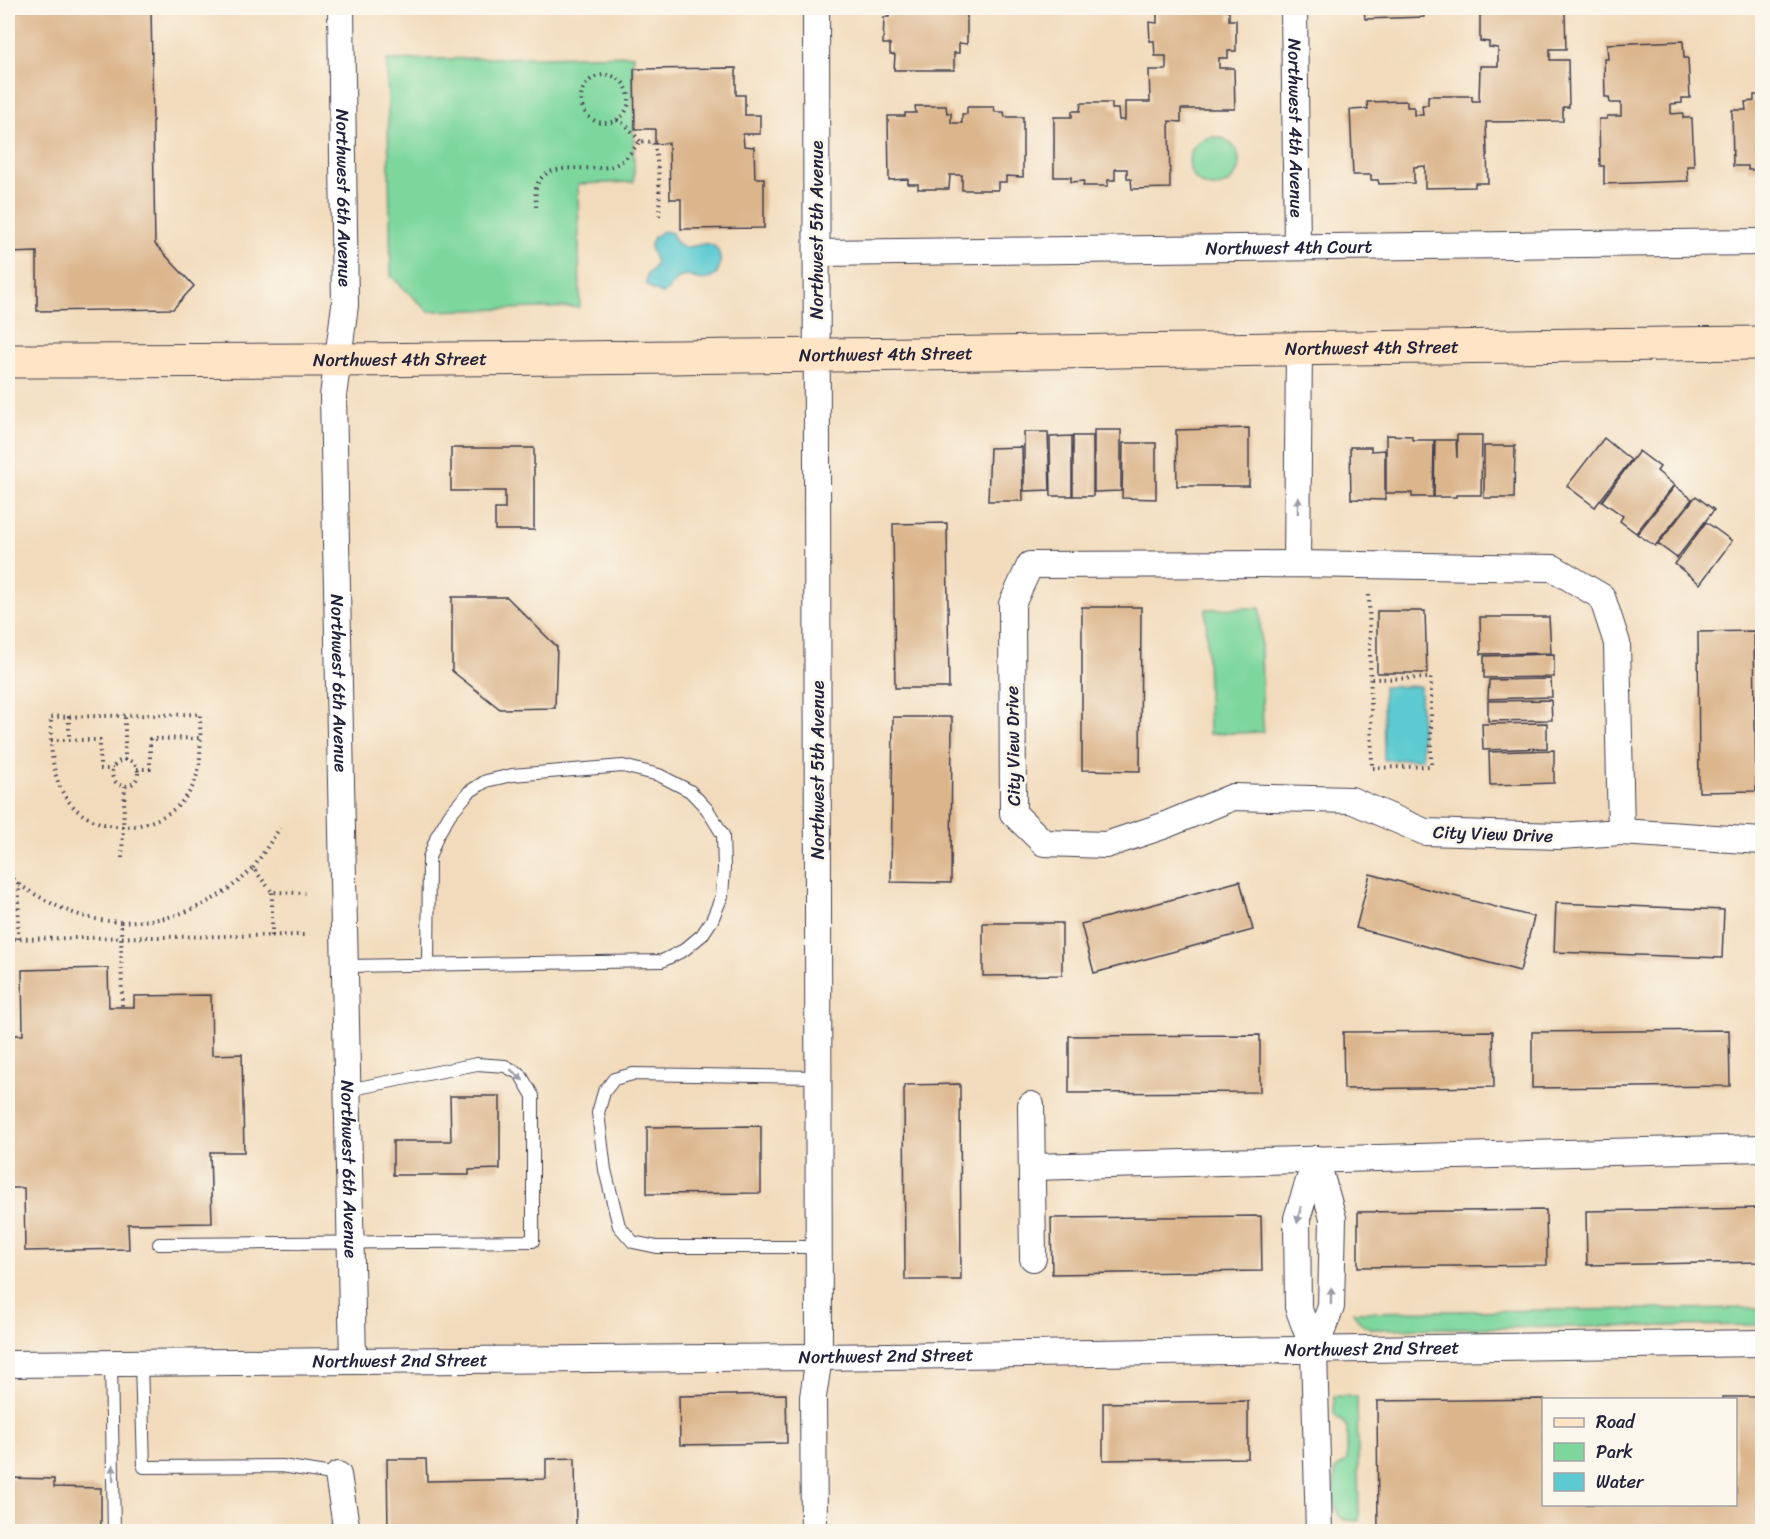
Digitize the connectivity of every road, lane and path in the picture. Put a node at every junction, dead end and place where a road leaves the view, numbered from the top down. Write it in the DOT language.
graph roads {
  1 [pos="341,8"];
  2 [pos="816,8"];
  3 [pos="1294,8"];
  4 [pos="617,120"];
  5 [pos="640,141"];
  6 [pos="536,207"];
  7 [pos="659,219"];
  8 [pos="1762,242"];
  9 [pos="1297,247"];
  10 [pos="818,253"];
  11 [pos="1762,343"];
  12 [pos="1299,348"];
  13 [pos="818,356"];
  14 [pos="8,361"];
  15 [pos="338,361"];
  16 [pos="1297,564"];
  17 [pos="1358,595"];
  18 [pos="1371,679"];
  19 [pos="125,715"];
  20 [pos="69,716"];
  21 [pos="200,738"];
  22 [pos="69,740"];
  23 [pos="51,741"];
  24 [pos="125,761"];
  25 [pos="137,768"];
  26 [pos="113,769"];
  27 [pos="125,786"];
  28 [pos="123,827"];
  29 [pos="280,828"];
  30 [pos="1621,832"];
  31 [pos="1762,841"];
  32 [pos="122,858"];
  33 [pos="253,868"];
  34 [pos="8,875"];
  35 [pos="19,885"];
  36 [pos="272,892"];
  37 [pos="304,893"];
  38 [pos="121,921"];
  39 [pos="305,935"];
  40 [pos="272,936"];
  41 [pos="121,938"];
  42 [pos="8,939"];
  43 [pos="18,939"];
  44 [pos="428,964"];
  45 [pos="345,966"];
  46 [pos="122,1007"];
  47 [pos="819,1077"];
  48 [pos="348,1090"];
  49 [pos="1031,1105"];
  50 [pos="1762,1148"];
  51 [pos="1316,1159"];
  52 [pos="1032,1167"];
  53 [pos="351,1242"];
  54 [pos="159,1244"];
  55 [pos="819,1247"];
  56 [pos="1033,1258"];
  57 [pos="1762,1344"];
  58 [pos="1314,1351"];
  59 [pos="819,1358"];
  60 [pos="353,1361"];
  61 [pos="111,1363"];
  62 [pos="141,1363"];
  63 [pos="8,1364"];
  64 [pos="338,1475"];
  65 [pos="114,1532"];
  66 [pos="347,1532"];
  67 [pos="814,1532"];
  68 [pos="1319,1532"];
  1 -- 15 [label="street, Northwest 6th Avenue"];
  2 -- 10 [label="street, Northwest 5th Avenue"];
  3 -- 9 [label="street, Northwest 4th Avenue"];
  4 -- 4 [label="path"];
  4 -- 5 [label="path"];
  5 -- 6 [label="path"];
  5 -- 7 [label="path"];
  8 -- 9 [label="street, Northwest 4th Court"];
  9 -- 10 [label="street, Northwest 4th Court"];
  10 -- 13 [label="street, Northwest 5th Avenue"];
  11 -- 12 [label="street, Northwest 4th Street"];
  12 -- 13 [label="street, Northwest 4th Street"];
  16 -- 12 [label="street, one-way"];
  13 -- 15 [label="street, Northwest 4th Street"];
  13 -- 47 [label="street, Northwest 5th Avenue"];
  14 -- 15 [label="street, Northwest 4th Street"];
  15 -- 45 [label="street, Northwest 6th Avenue"];
  16 -- 30 [label="street, City View Drive"];
  16 -- 30 [label="street, City View Drive"];
  17 -- 18 [label="path"];
  18 -- 18 [label="path"];
  19 -- 20 [label="path"];
  19 -- 21 [label="path"];
  19 -- 24 [label="path"];
  20 -- 22 [label="path"];
  20 -- 23 [label="path"];
  21 -- 25 [label="path"];
  21 -- 28 [label="path"];
  22 -- 23 [label="path"];
  22 -- 26 [label="path"];
  23 -- 28 [label="path"];
  24 -- 25 [label="path"];
  24 -- 26 [label="path"];
  25 -- 27 [label="path"];
  26 -- 27 [label="path"];
  27 -- 28 [label="path"];
  28 -- 32 [label="path"];
  29 -- 33 [label="path"];
  30 -- 31 [label="street, City View Drive"];
  33 -- 36 [label="path"];
  33 -- 38 [label="path"];
  34 -- 35 [label="path"];
  35 -- 38 [label="path"];
  35 -- 43 [label="path"];
  36 -- 37 [label="path"];
  36 -- 40 [label="path"];
  38 -- 41 [label="path"];
  39 -- 40 [label="path"];
  40 -- 41 [label="path"];
  41 -- 43 [label="path"];
  41 -- 46 [label="path"];
  42 -- 43 [label="path"];
  44 -- 44 [label="lane"];
  44 -- 45 [label="lane"];
  45 -- 48 [label="street, Northwest 6th Avenue"];
  47 -- 55 [label="street, Northwest 5th Avenue"];
  47 -- 55 [label="lane"];
  48 -- 53 [label="street, Northwest 6th Avenue"];
  48 -- 53 [label="lane, one-way"];
  49 -- 52 [label="street"];
  50 -- 51 [label="street"];
  51 -- 52 [label="street"];
  58 -- 51 [label="street, one-way"];
  51 -- 58 [label="street, one-way"];
  52 -- 56 [label="street"];
  53 -- 54 [label="lane"];
  53 -- 60 [label="street, Northwest 6th Avenue"];
  55 -- 59 [label="street, Northwest 5th Avenue"];
  57 -- 58 [label="street, Northwest 2nd Street"];
  58 -- 59 [label="street, Northwest 2nd Street"];
  58 -- 68 [label="street"];
  59 -- 60 [label="street, Northwest 2nd Street"];
  59 -- 67 [label="street, Northwest 5th Avenue"];
  60 -- 62 [label="street, Northwest 2nd Street"];
  61 -- 62 [label="street, Northwest 2nd Street"];
  61 -- 63 [label="street, Northwest 2nd Street"];
  65 -- 61 [label="lane, one-way"];
  62 -- 64 [label="lane"];
  64 -- 66 [label="street"];
}
